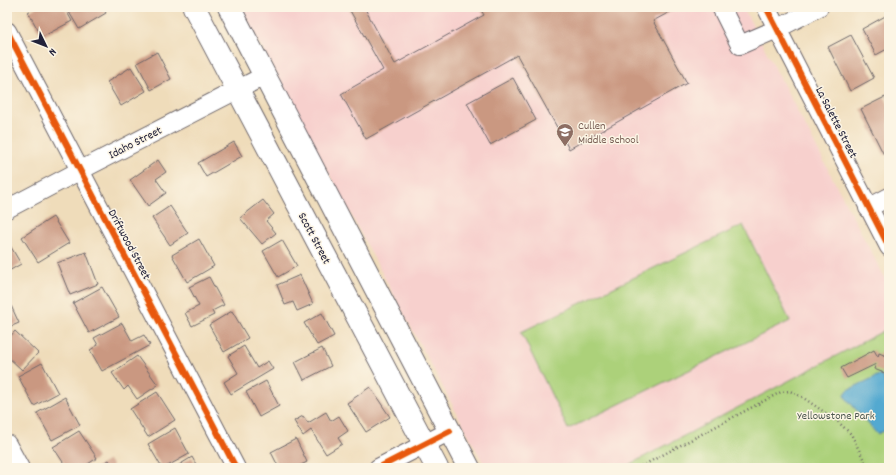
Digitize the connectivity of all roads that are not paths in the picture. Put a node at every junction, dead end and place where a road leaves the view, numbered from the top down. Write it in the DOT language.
graph roads {
  1 [pos="194,7"];
  2 [pos="229,7"];
  3 [pos="721,7"];
  4 [pos="766,7"];
  5 [pos="819,7"];
  6 [pos="777,29"];
  7 [pos="7,31"];
  8 [pos="264,76"];
  9 [pos="237,90"];
  10 [pos="79,171"];
  11 [pos="889,197"];
  12 [pos="868,208"];
  13 [pos="7,209"];
  14 [pos="889,247"];
  15 [pos="450,431"];
  16 [pos="7,444"];
  17 [pos="424,444"];
  18 [pos="20,468"];
  19 [pos="236,468"];
  20 [pos="378,468"];
  21 [pos="437,468"];
  22 [pos="469,468"];
  1 -- 9 [label="main road, Scott Street"];
  2 -- 8 [label="main road"];
  3 -- 6 [label="street"];
  4 -- 6 [label="street, La Salette Street"];
  5 -- 6 [label="street"];
  6 -- 12 [label="street, La Salette Street"];
  7 -- 10 [label="street, Driftwood Street"];
  8 -- 9 [label="street, Idaho Street"];
  8 -- 15 [label="main road"];
  9 -- 10 [label="street, Idaho Street"];
  9 -- 17 [label="main road, Scott Street"];
  10 -- 13 [label="street, Idaho Street"];
  10 -- 19 [label="street, Driftwood Street"];
  11 -- 12 [label="street"];
  12 -- 14 [label="street, La Salette Street"];
  15 -- 17 [label="street"];
  15 -- 22 [label="main road"];
  16 -- 18 [label="street"];
  17 -- 20 [label="street"];
  17 -- 21 [label="main road, Scott Street"];
}
